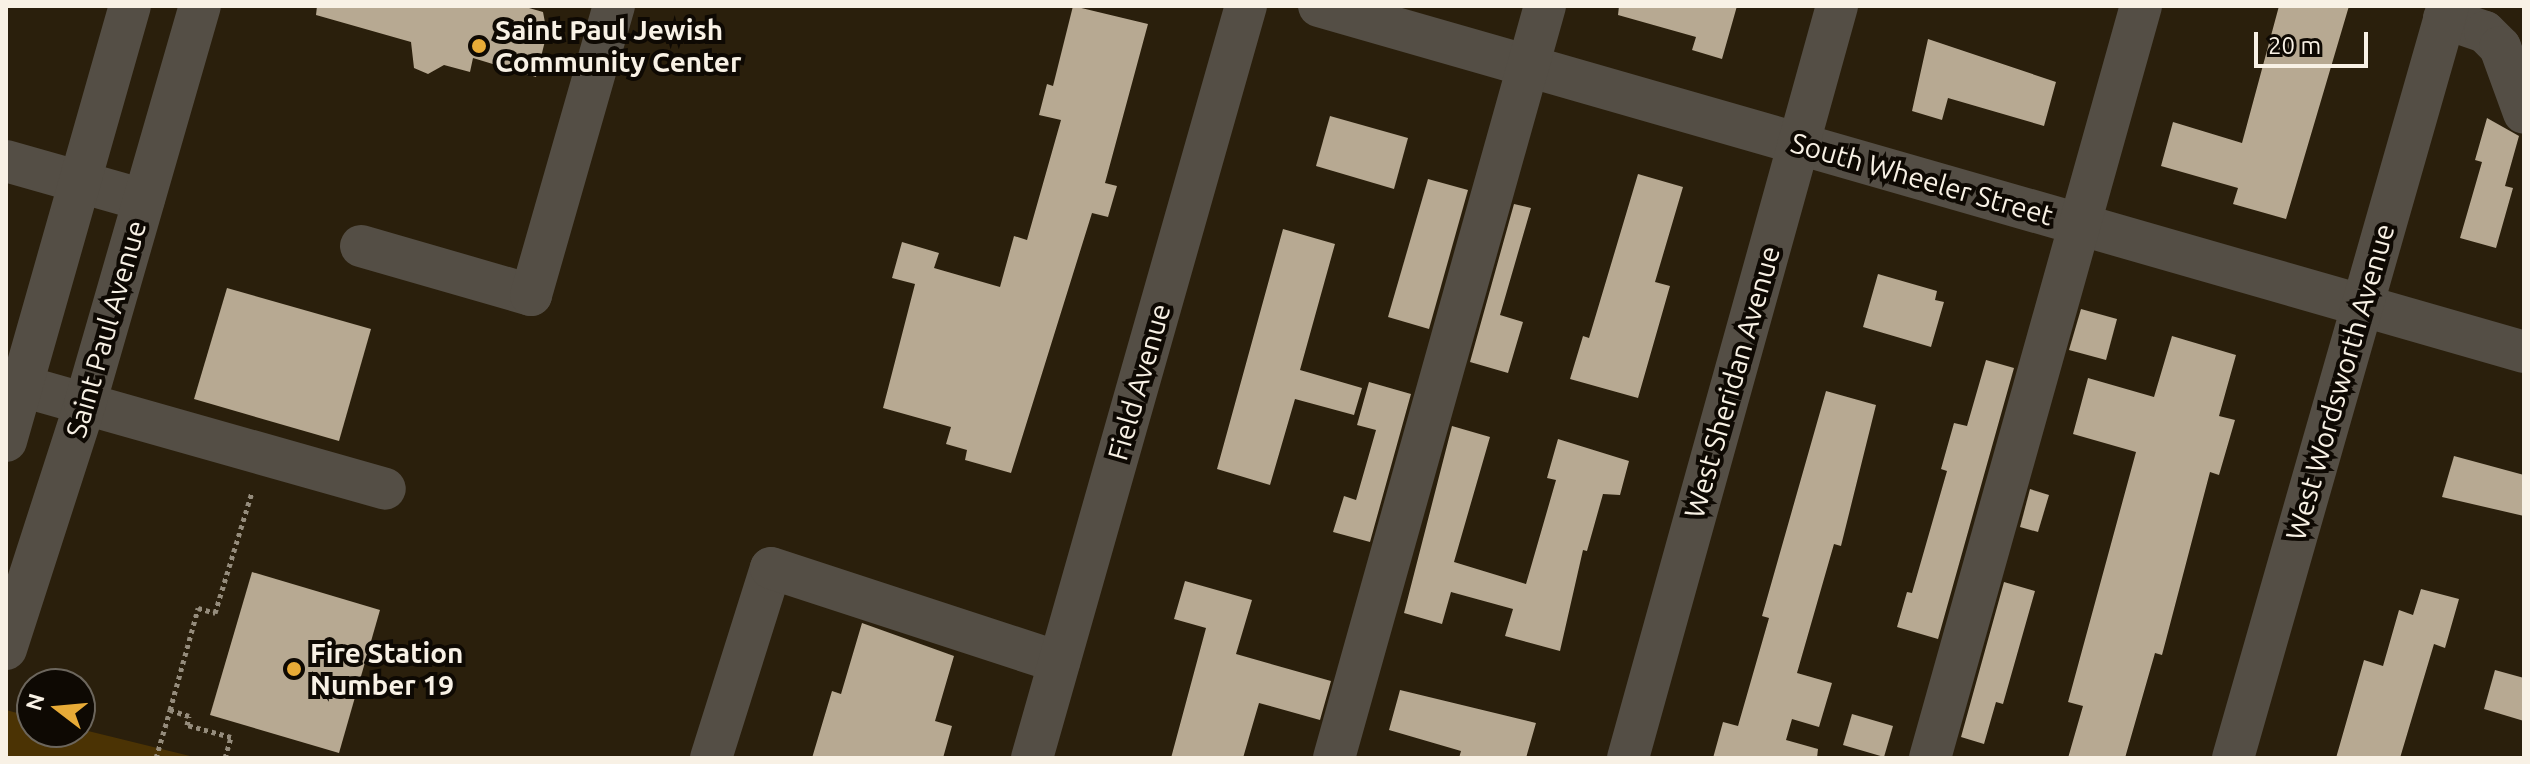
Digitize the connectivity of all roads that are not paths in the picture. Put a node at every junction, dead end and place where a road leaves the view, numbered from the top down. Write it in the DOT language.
graph roads {
  1 [pos="130,6"];
  2 [pos="200,6"];
  3 [pos="614,6"];
  4 [pos="1246,6"];
  5 [pos="1319,6"];
  6 [pos="1545,6"];
  7 [pos="1837,6"];
  8 [pos="2141,6"];
  9 [pos="2446,12"];
  10 [pos="1528,65"];
  11 [pos="2524,113"];
  12 [pos="1798,144"];
  13 [pos="6,161"];
  14 [pos="80,182"];
  15 [pos="144,200"];
  16 [pos="2080,225"];
  17 [pos="361,246"];
  18 [pos="2360,305"];
  19 [pos="2524,352"];
  20 [pos="22,386"];
  21 [pos="85,404"];
  22 [pos="6,441"];
  23 [pos="385,489"];
  24 [pos="6,649"];
  25 [pos="1059,662"];
  26 [pos="711,758"];
  27 [pos="1032,758"];
  28 [pos="1334,758"];
  29 [pos="1628,758"];
  30 [pos="1930,758"];
  31 [pos="2233,758"];
  1 -- 14 [label="street"];
  2 -- 15 [label="street, Saint Paul Avenue"];
  3 -- 17 [label="street"];
  4 -- 25 [label="street, Field Avenue"];
  5 -- 10 [label="street, South Wheeler Street"];
  6 -- 10 [label="street"];
  7 -- 12 [label="street, West Sheridan Avenue"];
  8 -- 16 [label="street"];
  9 -- 11 [label="street"];
  9 -- 18 [label="street, West Wordsworth Avenue"];
  10 -- 12 [label="street, South Wheeler Street"];
  10 -- 28 [label="street"];
  12 -- 16 [label="street, South Wheeler Street"];
  12 -- 29 [label="street, West Sheridan Avenue"];
  13 -- 14 [label="street"];
  14 -- 15 [label="street"];
  14 -- 20 [label="street"];
  15 -- 21 [label="street, Saint Paul Avenue"];
  16 -- 18 [label="street, South Wheeler Street"];
  16 -- 30 [label="street"];
  18 -- 19 [label="street, South Wheeler Street"];
  18 -- 31 [label="street, West Wordsworth Avenue"];
  20 -- 21 [label="street"];
  20 -- 22 [label="street"];
  21 -- 23 [label="street"];
  21 -- 24 [label="street, Saint Paul Avenue"];
  25 -- 26 [label="street"];
  25 -- 27 [label="street, Field Avenue"];
}
